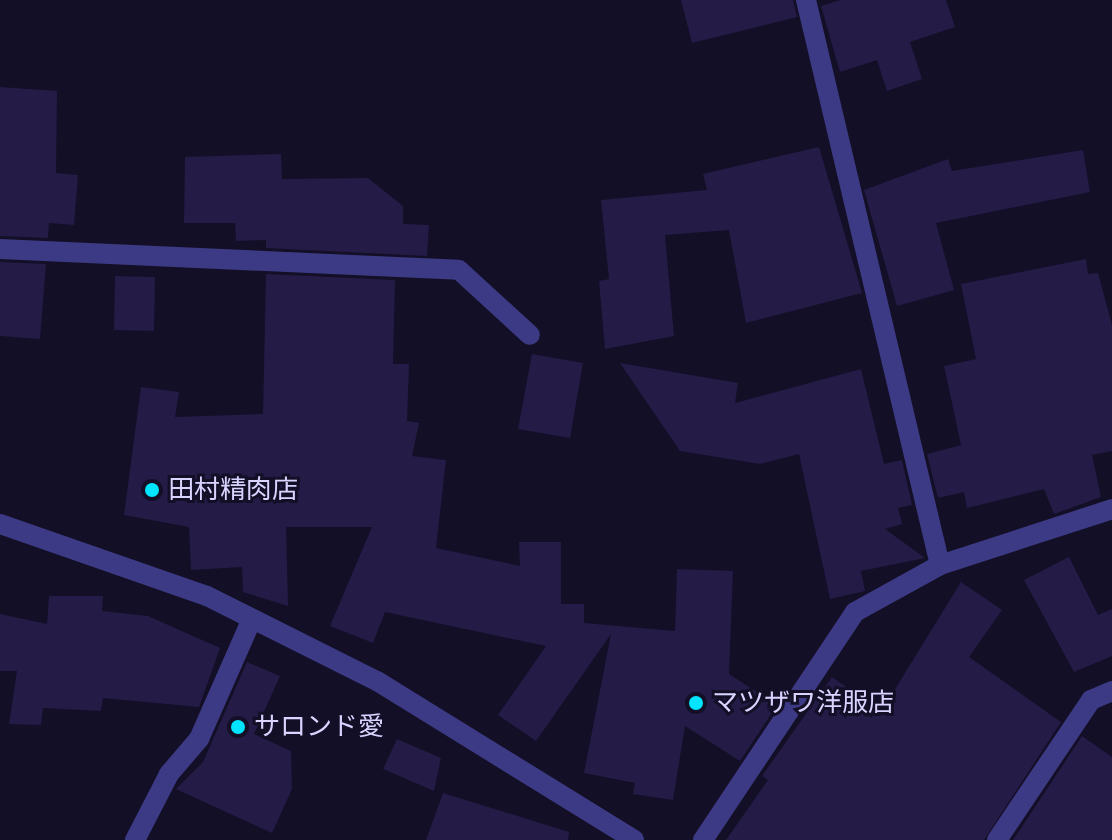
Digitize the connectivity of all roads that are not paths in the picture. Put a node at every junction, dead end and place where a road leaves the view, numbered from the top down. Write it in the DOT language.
graph roads {
  1 [pos="806,0"];
  2 [pos="0,249"];
  3 [pos="530,335"];
  4 [pos="1112,509"];
  5 [pos="0,524"];
  6 [pos="940,565"];
  7 [pos="252,619"];
  8 [pos="1112,691"];
  9 [pos="135,840"];
  10 [pos="634,840"];
  11 [pos="703,840"];
  12 [pos="997,840"];
  1 -- 6 [label="street"];
  2 -- 3 [label="street"];
  4 -- 6 [label="street"];
  5 -- 7 [label="street"];
  6 -- 11 [label="street"];
  7 -- 9 [label="street"];
  7 -- 10 [label="street"];
  8 -- 12 [label="street"];
}
